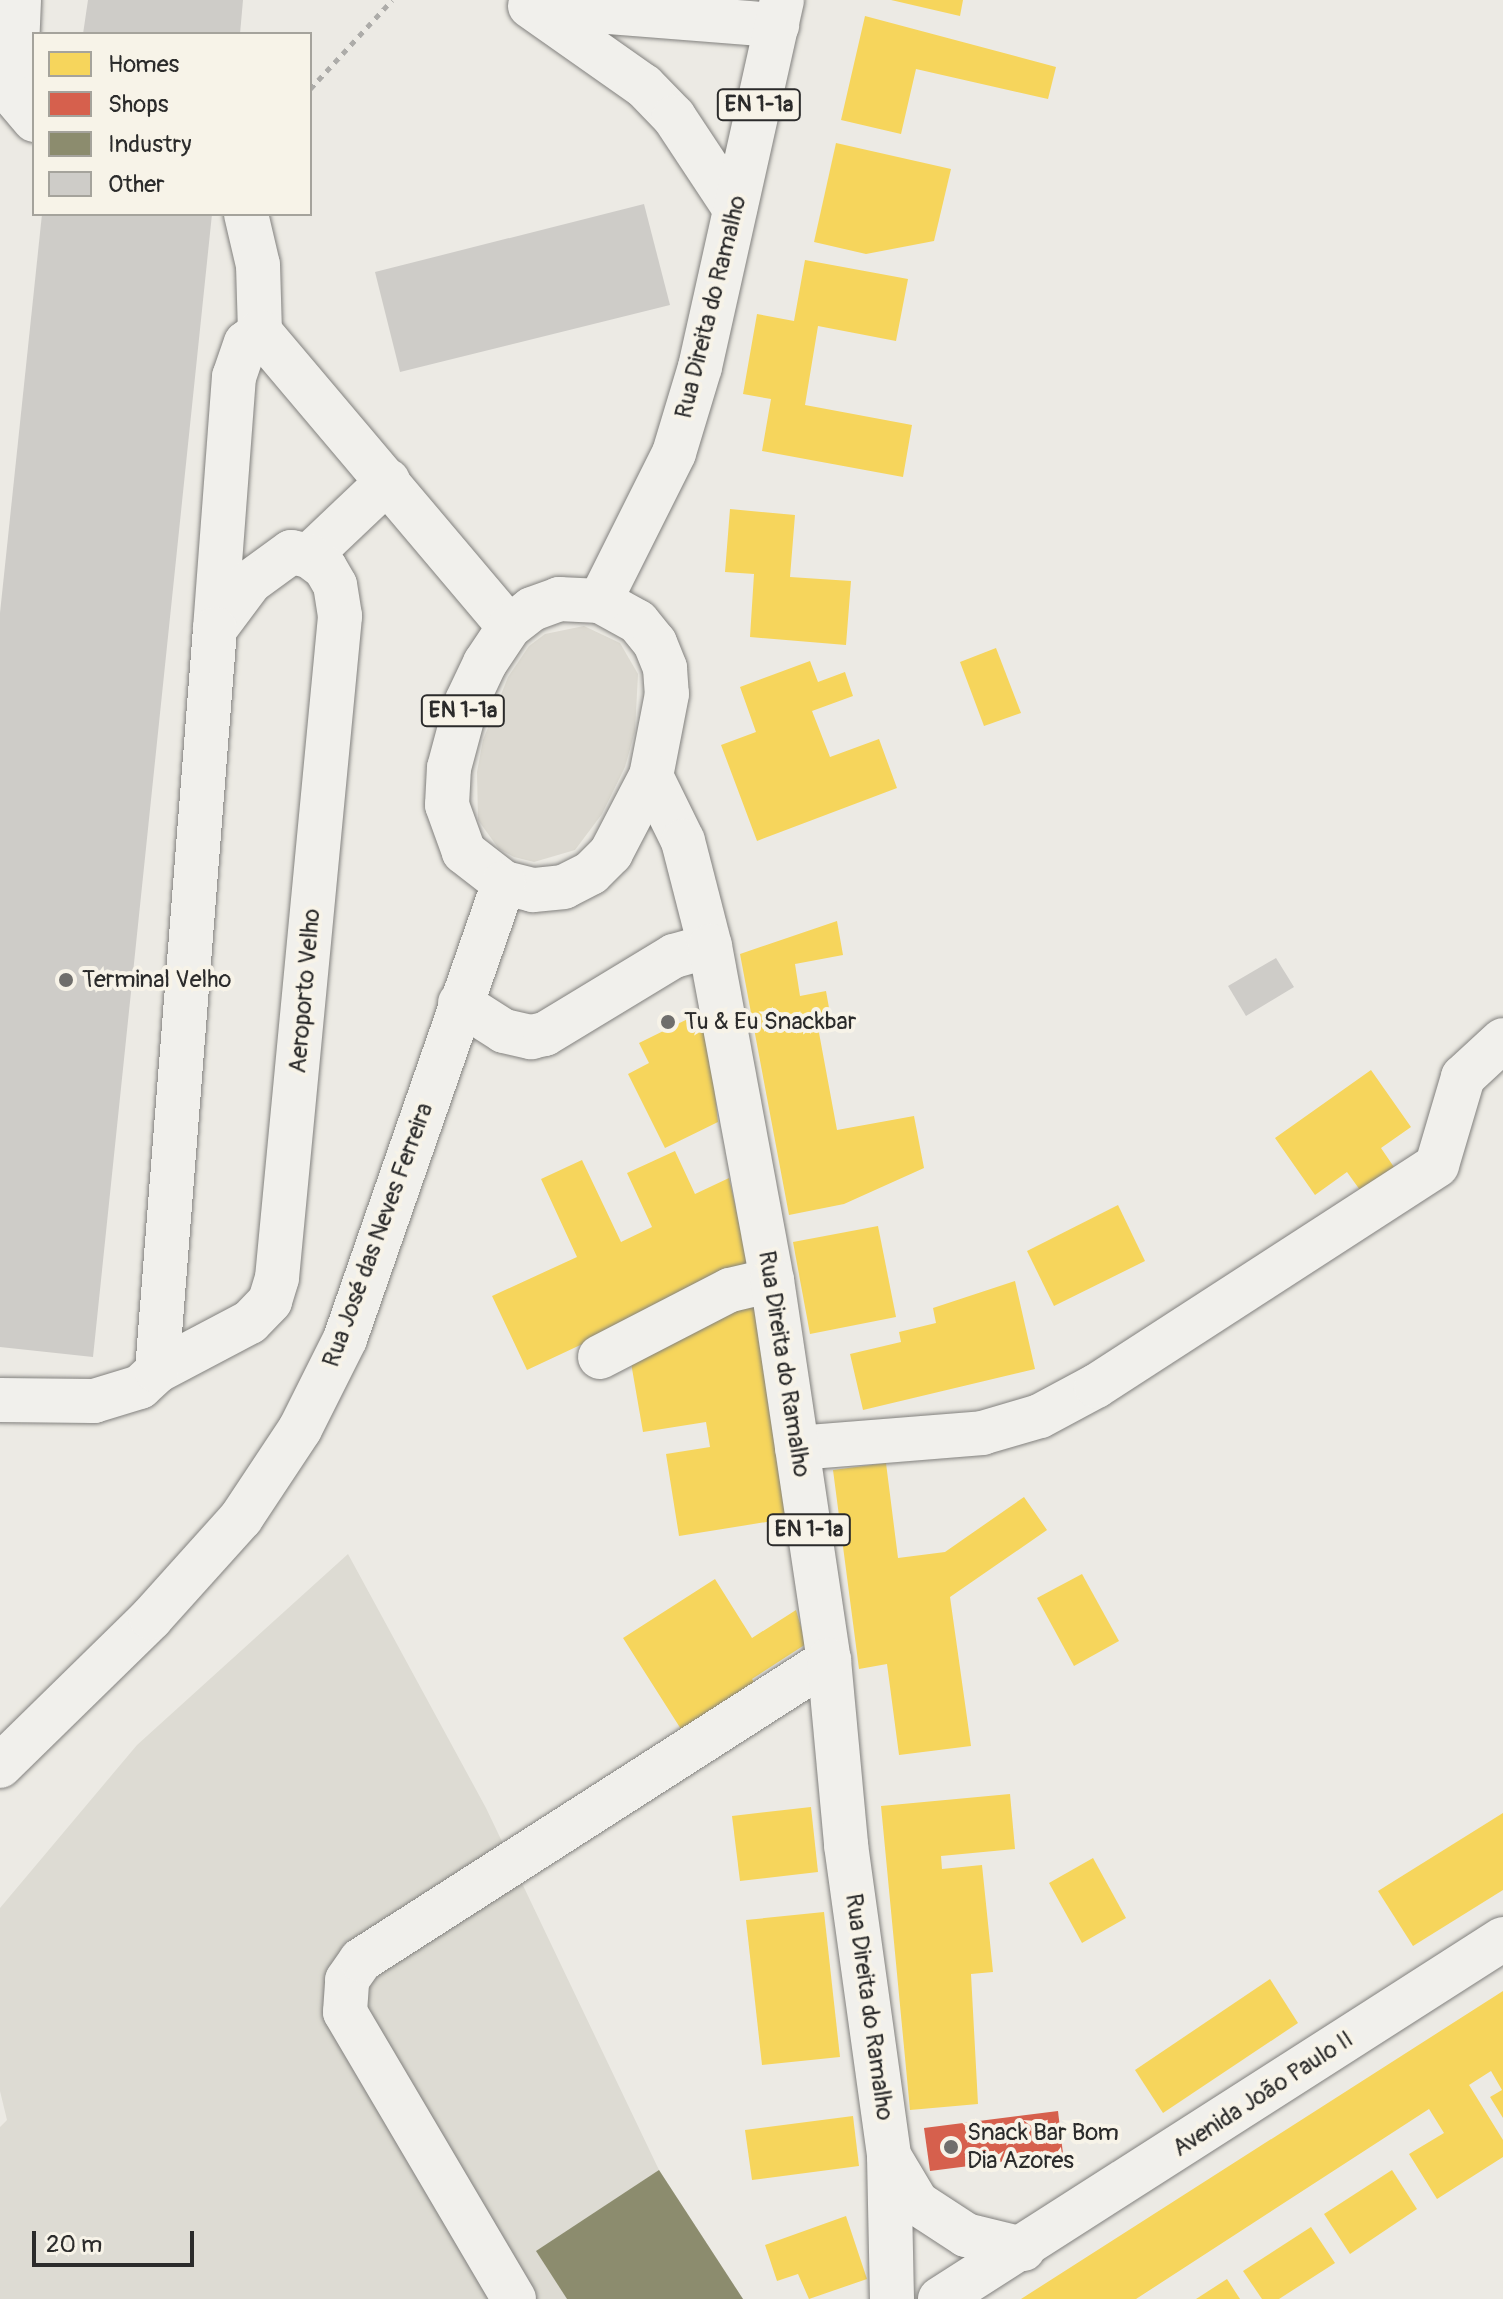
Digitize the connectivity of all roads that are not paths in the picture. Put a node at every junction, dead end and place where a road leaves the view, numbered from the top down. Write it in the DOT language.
graph roads {
  1 [pos="19,0"];
  2 [pos="584,0"];
  3 [pos="519,3"];
  4 [pos="780,13"];
  5 [pos="32,118"];
  6 [pos="735,209"];
  7 [pos="246,216"];
  8 [pos="260,332"];
  9 [pos="388,481"];
  10 [pos="309,556"];
  11 [pos="600,601"];
  12 [pos="509,627"];
  13 [pos="215,629"];
  14 [pos="651,776"];
  15 [pos="504,883"];
  16 [pos="710,946"];
  17 [pos="460,1003"];
  18 [pos="1503,1040"];
  19 [pos="772,1280"];
  20 [pos="600,1357"];
  21 [pos="157,1371"];
  22 [pos="0,1400"];
  23 [pos="797,1448"];
  24 [pos="829,1660"];
  25 [pos="0,1766"];
  26 [pos="1503,1939"];
  27 [pos="889,2156"];
  28 [pos="1023,2249"];
  29 [pos="514,2299"];
  30 [pos="892,2299"];
  31 [pos="940,2299"];
  1 -- 5 [label="main road"];
  2 -- 3 [label="main road"];
  3 -- 4 [label="main road"];
  3 -- 6 [label="main road"];
  4 -- 6 [label="main road, Rua Direita do Ramalho / EN 1-1ª"];
  6 -- 11 [label="main road, Rua Direita do Ramalho / EN 1-1ª"];
  7 -- 8 [label="main road"];
  8 -- 9 [label="main road"];
  8 -- 13 [label="main road"];
  9 -- 10 [label="main road"];
  9 -- 12 [label="main road"];
  10 -- 13 [label="main road"];
  10 -- 21 [label="main road, Aeroporto Velho"];
  11 -- 12 [label="main road, EN 1-1ª"];
  11 -- 14 [label="main road, EN 1-1ª"];
  12 -- 15 [label="main road, EN 1-1ª"];
  13 -- 21 [label="main road"];
  14 -- 15 [label="main road, EN 1-1ª"];
  14 -- 16 [label="main road, Rua Direita do Ramalho / EN 1-1ª"];
  15 -- 17 [label="main road, Rua José das Neves Ferreira"];
  16 -- 17 [label="main road"];
  16 -- 19 [label="main road, Rua Direita do Ramalho / EN 1-1ª"];
  17 -- 25 [label="main road, Rua José das Neves Ferreira"];
  18 -- 23 [label="main road"];
  19 -- 20 [label="main road"];
  19 -- 23 [label="main road, Rua Direita do Ramalho / EN 1-1ª"];
  21 -- 22 [label="main road, Aeroporto Velho"];
  23 -- 24 [label="main road, Rua Direita do Ramalho / EN 1-1ª"];
  24 -- 27 [label="main road, Rua Direita do Ramalho / EN 1-1ª"];
  24 -- 29 [label="main road"];
  26 -- 28 [label="main road, Avenida João Paulo II"];
  27 -- 28 [label="main road"];
  27 -- 30 [label="main road, Rua Direita do Ramalho / EN 1-1ª"];
  28 -- 31 [label="main road, Avenida João Paulo II"];
}
